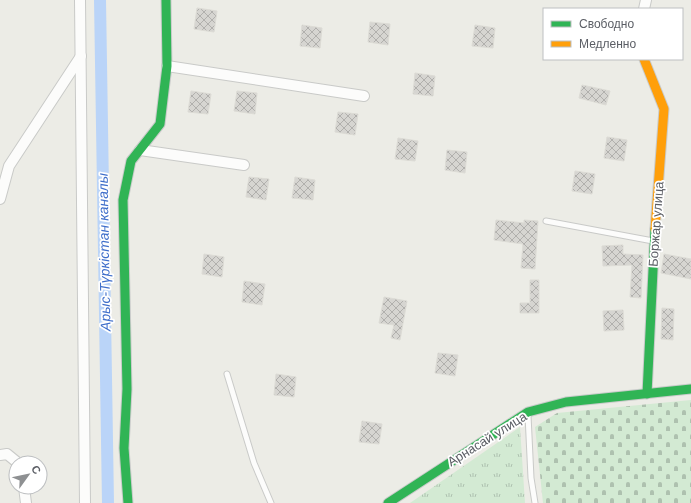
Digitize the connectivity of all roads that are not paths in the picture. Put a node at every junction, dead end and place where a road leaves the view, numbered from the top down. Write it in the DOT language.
graph roads {
  1 [pos="80,0"];
  2 [pos="166,0"];
  3 [pos="81,56"];
  4 [pos="644,60"];
  5 [pos="167,66"];
  6 [pos="364,96"];
  7 [pos="140,150"];
  8 [pos="244,165"];
  9 [pos="0,199"];
  10 [pos="546,221"];
  11 [pos="654,241"];
  12 [pos="227,374"];
  13 [pos="691,389"];
  14 [pos="647,394"];
  15 [pos="528,412"];
  16 [pos="85,503"];
  17 [pos="128,503"];
  18 [pos="271,503"];
  19 [pos="388,503"];
  20 [pos="536,503"];
  1 -- 3 [label="street"];
  2 -- 5 [label="street"];
  3 -- 9 [label="street"];
  3 -- 16 [label="street"];
  4 -- 11 [label="street, Боржар улица"];
  5 -- 6 [label="street"];
  5 -- 7 [label="street"];
  7 -- 8 [label="street"];
  7 -- 17 [label="street"];
  10 -- 11 [label="lane"];
  11 -- 14 [label="street, Боржар улица"];
  12 -- 18 [label="lane"];
  13 -- 14 [label="street, Арнасай улица"];
  14 -- 15 [label="street, Арнасай улица"];
  15 -- 19 [label="street, Арнасай улица"];
  15 -- 20 [label="lane"];
}
